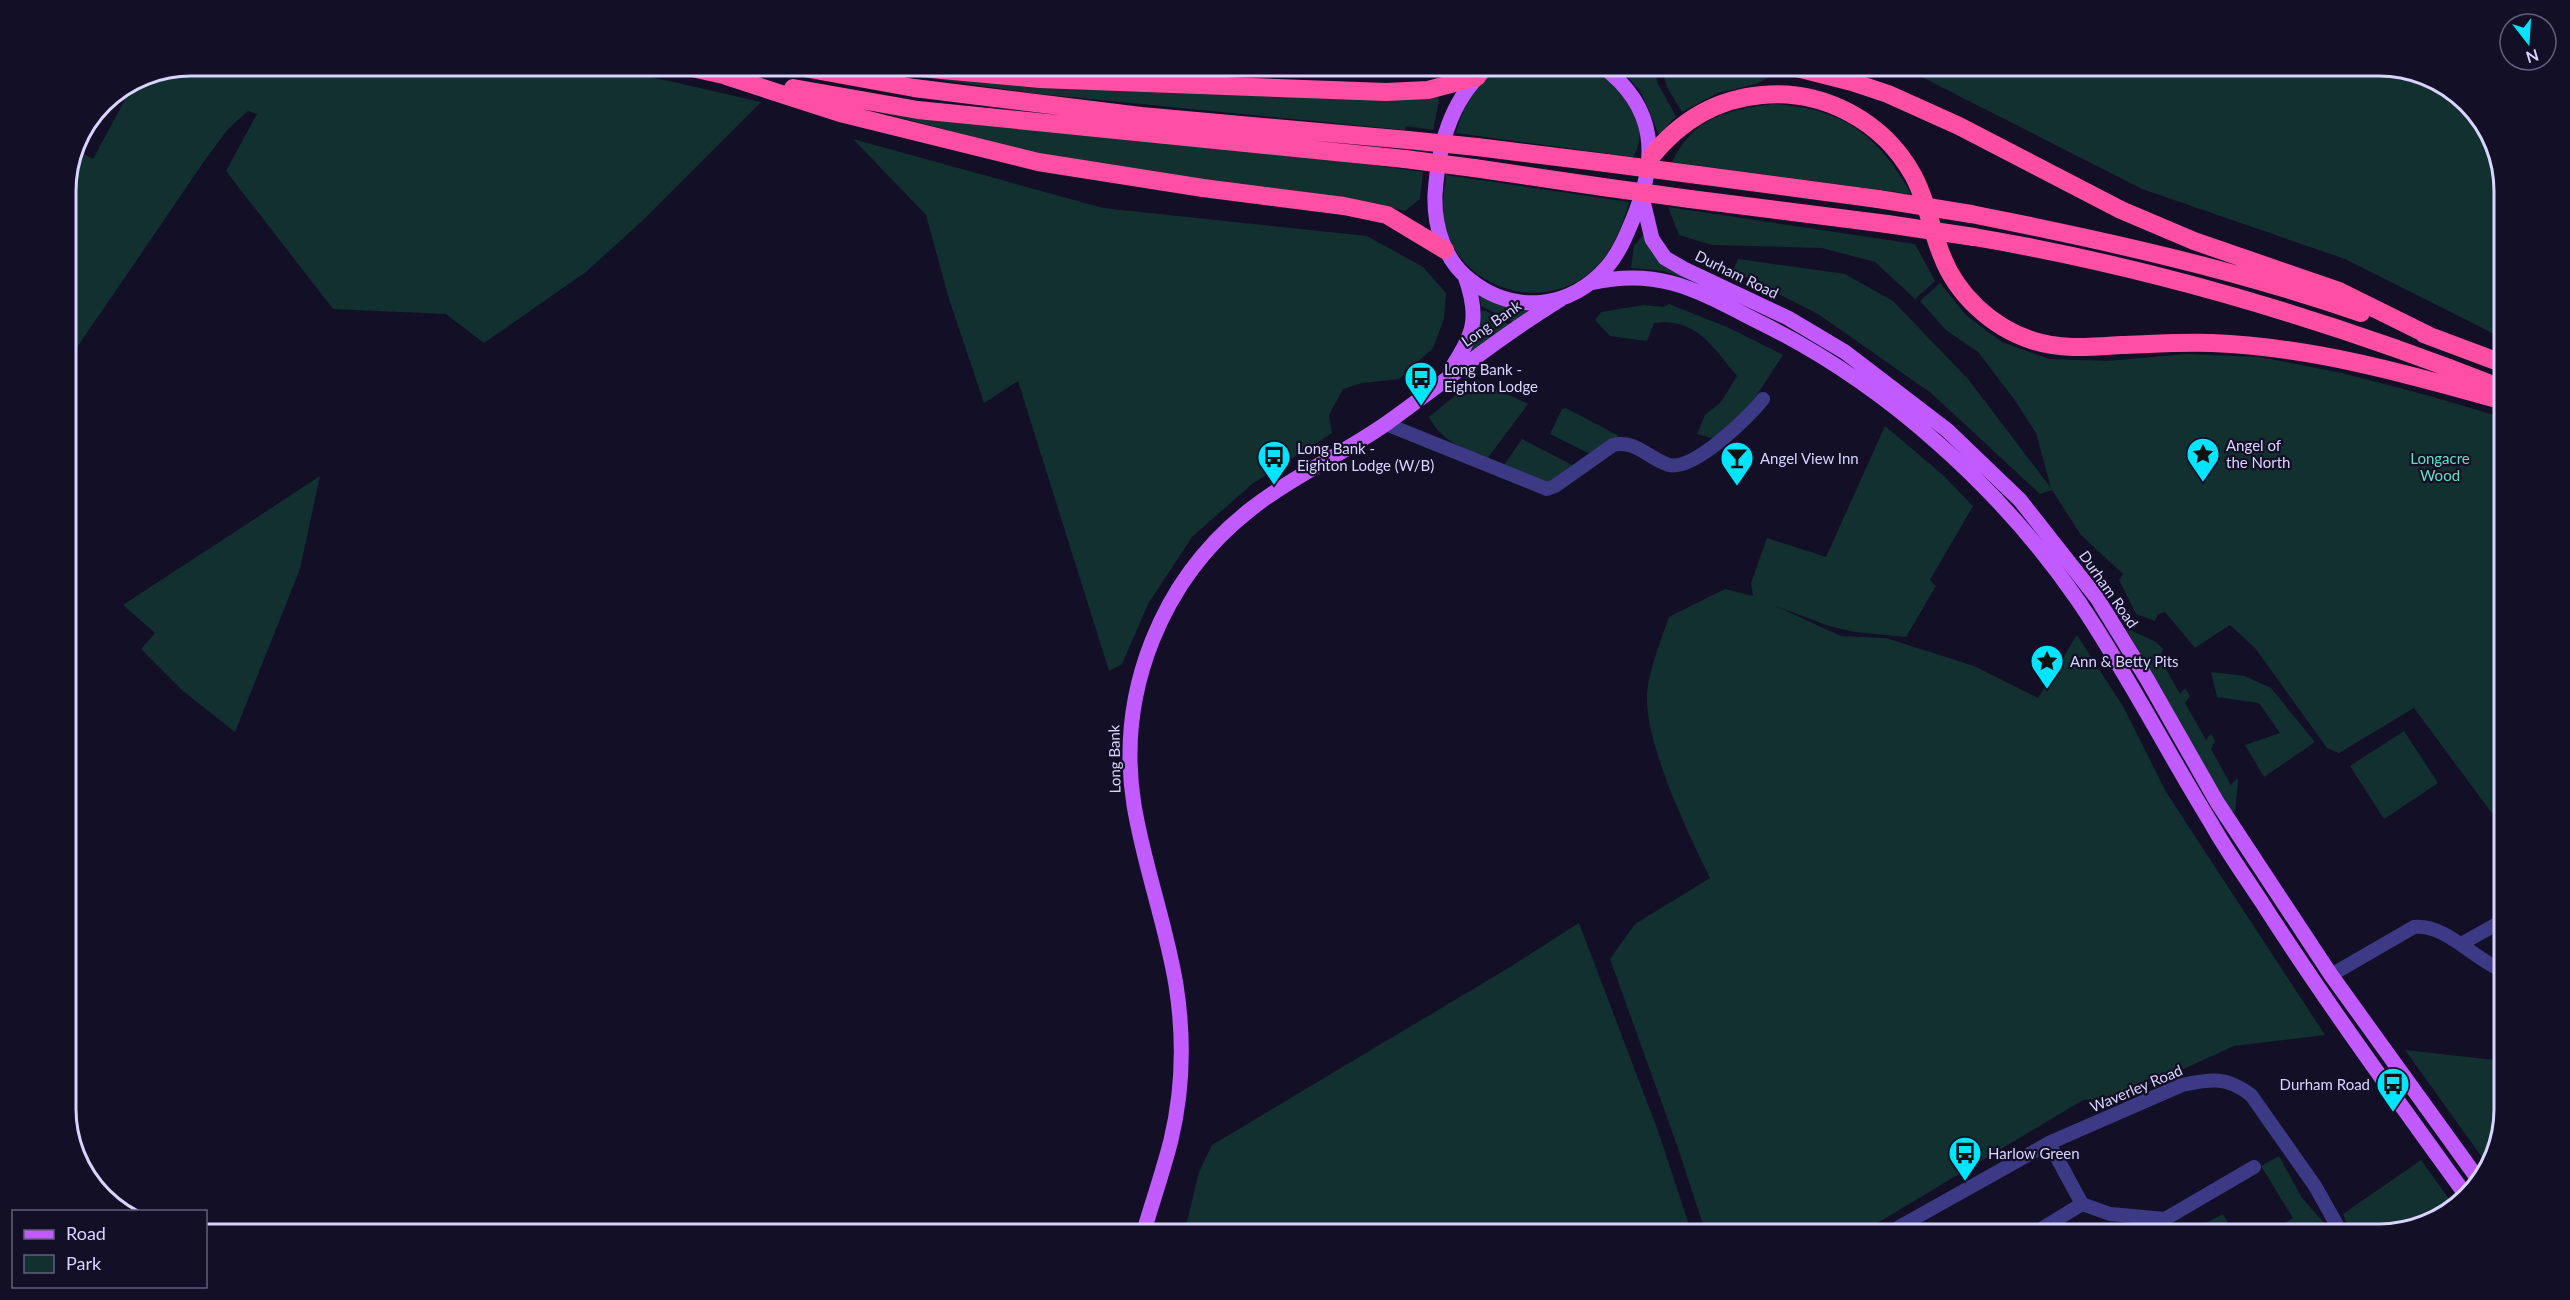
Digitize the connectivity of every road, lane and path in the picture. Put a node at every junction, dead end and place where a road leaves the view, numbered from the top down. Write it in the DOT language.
graph roads {
  1 [pos="1468,76"];
  2 [pos="1479,76"];
  3 [pos="1615,76"];
  4 [pos="1829,76"];
  5 [pos="728,77"];
  6 [pos="730,77"];
  7 [pos="852,77"];
  8 [pos="1014,77"];
  9 [pos="1651,157"];
  10 [pos="1642,198"];
  11 [pos="1445,250"];
  12 [pos="1465,276"];
  13 [pos="1590,283"];
  14 [pos="1561,299"];
  15 [pos="2434,338"];
  16 [pos="2493,360"];
  17 [pos="1444,379"];
  18 [pos="2493,384"];
  19 [pos="2493,398"];
  20 [pos="1763,399"];
  21 [pos="1386,424"];
  22 [pos="2494,926"];
  23 [pos="2462,944"];
  24 [pos="2494,967"];
  25 [pos="2331,975"];
  26 [pos="2049,1143"];
  27 [pos="2254,1167"];
  28 [pos="2474,1173"];
  29 [pos="2461,1188"];
  30 [pos="2082,1204"];
  31 [pos="1146,1224"];
  32 [pos="1904,1224"];
  33 [pos="2052,1224"];
  34 [pos="2336,1224"];
  1 -- 8 [label="highway"];
  2 -- 11 [label="main road"];
  3 -- 9 [label="main road"];
  4 -- 15 [label="highway"];
  5 -- 11 [label="highway"];
  6 -- 18 [label="highway, bridge"];
  7 -- 15 [label="highway, bridge"];
  9 -- 10 [label="main road"];
  9 -- 19 [label="highway"];
  10 -- 13 [label="main road"];
  10 -- 25 [label="main road, Durham Road"];
  11 -- 12 [label="main road"];
  12 -- 14 [label="main road"];
  12 -- 17 [label="main road, Long Bank"];
  13 -- 14 [label="main road"];
  13 -- 29 [label="main road"];
  14 -- 17 [label="main road, Long Bank"];
  15 -- 16 [label="highway"];
  17 -- 21 [label="main road, Long Bank"];
  20 -- 21 [label="street"];
  21 -- 31 [label="main road, Long Bank"];
  22 -- 23 [label="street"];
  23 -- 24 [label="street"];
  23 -- 25 [label="street"];
  25 -- 28 [label="main road, Durham Road"];
  26 -- 30 [label="street"];
  26 -- 32 [label="street, Waverley Road"];
  26 -- 34 [label="street, Waverley Road"];
  27 -- 30 [label="street"];
  30 -- 33 [label="street"];
}
